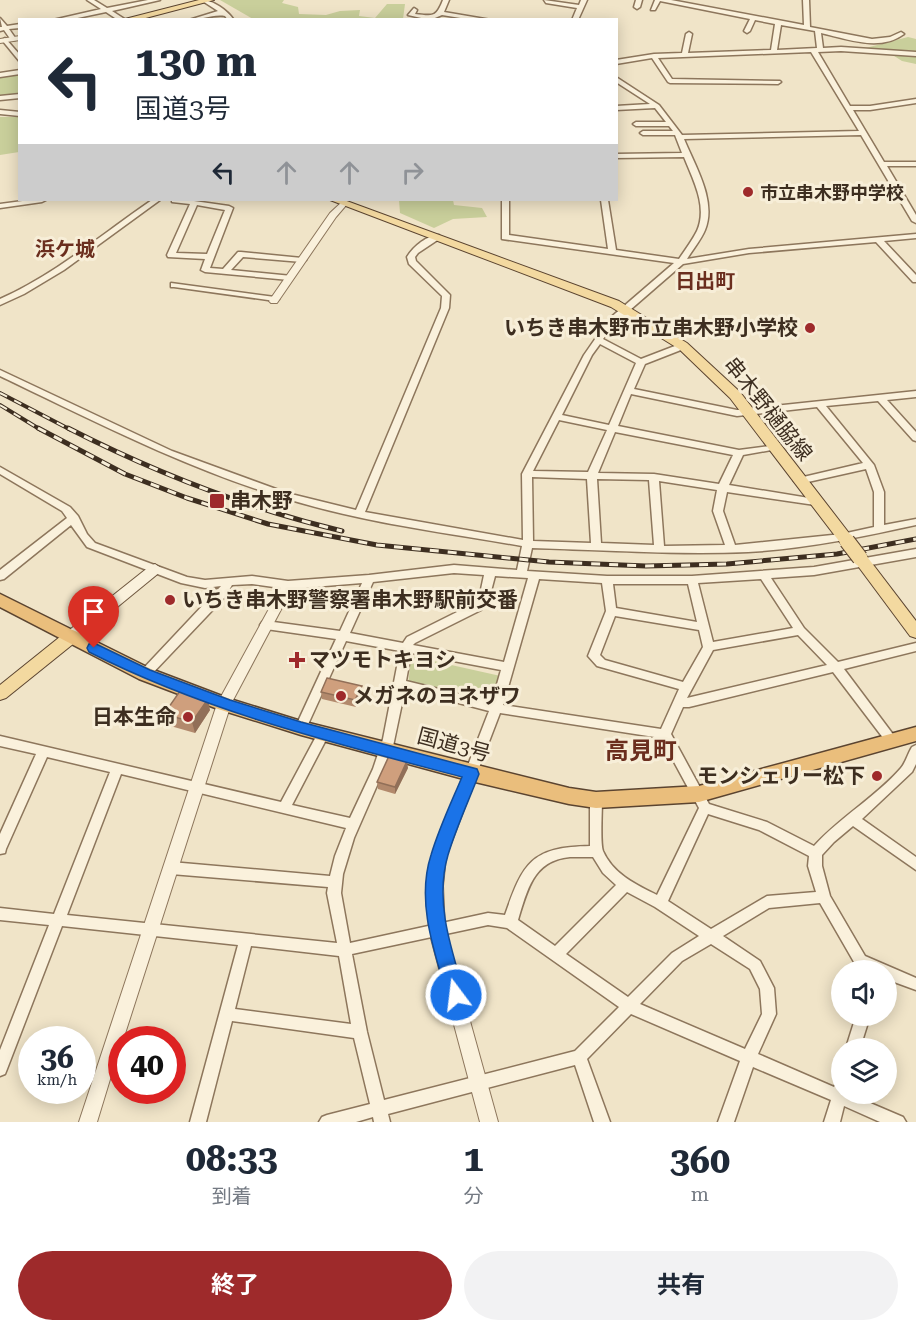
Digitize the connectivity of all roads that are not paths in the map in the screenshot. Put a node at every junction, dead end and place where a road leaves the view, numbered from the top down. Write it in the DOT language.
graph roads {
  1 [pos="90,0"];
  2 [pos="158,0"];
  3 [pos="207,0"];
  4 [pos="446,0"];
  5 [pos="639,0"];
  6 [pos="660,0"];
  7 [pos="806,0"];
  8 [pos="546,1"];
  9 [pos="583,3"];
  10 [pos="637,7"];
  11 [pos="652,9"];
  12 [pos="108,10"];
  13 [pos="414,10"];
  14 [pos="441,13"];
  15 [pos="229,17"];
  16 [pos="66,18"];
  17 [pos="121,18"];
  18 [pos="132,18"];
  19 [pos="200,18"];
  20 [pos="475,18"];
  21 [pos="576,18"];
  22 [pos="753,18"];
  23 [pos="0,20"];
  24 [pos="778,23"];
  25 [pos="18,26"];
  26 [pos="807,28"];
  27 [pos="3,29"];
  28 [pos="818,30"];
  29 [pos="747,31"];
  30 [pos="690,34"];
  31 [pos="901,34"];
  32 [pos="9,39"];
  33 [pos="774,50"];
  34 [pos="817,50"];
  35 [pos="13,52"];
  36 [pos="916,54"];
  37 [pos="685,55"];
  38 [pos="654,56"];
  39 [pos="618,62"];
  40 [pos="18,72"];
  41 [pos="0,75"];
  42 [pos="618,80"];
  43 [pos="778,82"];
  44 [pos="18,96"];
  45 [pos="0,98"];
  46 [pos="916,101"];
  47 [pos="657,106"];
  48 [pos="618,108"];
  49 [pos="848,108"];
  50 [pos="0,112"];
  51 [pos="18,114"];
  52 [pos="636,124"];
  53 [pos="672,124"];
  54 [pos="643,133"];
  55 [pos="863,133"];
  56 [pos="678,135"];
  57 [pos="686,155"];
  58 [pos="618,156"];
  59 [pos="882,164"];
  60 [pos="916,164"];
  61 [pos="35,201"];
  62 [pos="155,201"];
  63 [pos="181,201"];
  64 [pos="342,201"];
  65 [pos="505,201"];
  66 [pos="605,201"];
  67 [pos="194,203"];
  68 [pos="0,206"];
  69 [pos="916,221"];
  70 [pos="916,236"];
  71 [pos="436,237"];
  72 [pos="879,240"];
  73 [pos="612,253"];
  74 [pos="210,257"];
  75 [pos="302,260"];
  76 [pos="681,262"];
  77 [pos="916,266"];
  78 [pos="904,267"];
  79 [pos="226,271"];
  80 [pos="289,278"];
  81 [pos="916,280"];
  82 [pos="174,285"];
  83 [pos="274,300"];
  84 [pos="0,302"];
  85 [pos="624,309"];
  86 [pos="598,340"];
  87 [pos="683,346"];
  88 [pos="641,362"];
  89 [pos="0,372"];
  90 [pos="628,391"];
  91 [pos="916,394"];
  92 [pos="880,398"];
  93 [pos="819,404"];
  94 [pos="747,411"];
  95 [pos="556,417"];
  96 [pos="612,429"];
  97 [pos="916,438"];
  98 [pos="774,447"];
  99 [pos="739,453"];
  100 [pos="868,465"];
  101 [pos="0,470"];
  102 [pos="527,474"];
  103 [pos="592,474"];
  104 [pos="654,477"];
  105 [pos="799,481"];
  106 [pos="723,487"];
  107 [pos="815,502"];
  108 [pos="359,514"];
  109 [pos="74,518"];
  110 [pos="916,522"];
  111 [pos="879,529"];
  112 [pos="844,539"];
  113 [pos="528,544"];
  114 [pos="596,547"];
  115 [pos="731,548"];
  116 [pos="659,549"];
  117 [pos="916,553"];
  118 [pos="862,560"];
  119 [pos="155,569"];
  120 [pos="490,574"];
  121 [pos="763,574"];
  122 [pos="521,575"];
  123 [pos="0,576"];
  124 [pos="534,576"];
  125 [pos="369,579"];
  126 [pos="607,580"];
  127 [pos="692,580"];
  128 [pos="229,582"];
  129 [pos="288,585"];
  130 [pos="2,604"];
  131 [pos="611,611"];
  132 [pos="266,625"];
  133 [pos="704,627"];
  134 [pos="800,631"];
  135 [pos="916,632"];
  136 [pos="72,636"];
  137 [pos="343,636"];
  138 [pos="709,646"];
  139 [pos="916,647"];
  140 [pos="406,648"];
  141 [pos="835,666"];
  142 [pos="507,667"];
  143 [pos="145,674"];
  144 [pos="399,683"];
  145 [pos="686,687"];
  146 [pos="0,694"];
  147 [pos="679,702"];
  148 [pos="224,704"];
  149 [pos="496,708"];
  150 [pos="301,728"];
  151 [pos="323,734"];
  152 [pos="665,734"];
  153 [pos="916,734"];
  154 [pos="891,740"];
  155 [pos="0,741"];
  156 [pos="916,750"];
  157 [pos="43,751"];
  158 [pos="386,751"];
  159 [pos="117,769"];
  160 [pos="471,774"];
  161 [pos="197,788"];
  162 [pos="596,800"];
  163 [pos="702,801"];
  164 [pos="284,808"];
  165 [pos="853,819"];
  166 [pos="352,824"];
  167 [pos="0,849"];
  168 [pos="596,851"];
  169 [pos="816,853"];
  170 [pos="916,864"];
  171 [pos="171,868"];
  172 [pos="335,882"];
  173 [pos="625,885"];
  174 [pos="824,897"];
  175 [pos="660,903"];
  176 [pos="0,914"];
  177 [pos="58,920"];
  178 [pos="510,922"];
  179 [pos="151,930"];
  180 [pos="437,931"];
  181 [pos="709,936"];
  182 [pos="246,940"];
  183 [pos="344,951"];
  184 [pos="557,954"];
  185 [pos="859,960"];
  186 [pos="897,976"];
  187 [pos="916,984"];
  188 [pos="629,1006"];
  189 [pos="226,1014"];
  190 [pos="360,1032"];
  191 [pos="579,1057"];
  192 [pos="748,1057"];
  193 [pos="0,1069"];
  194 [pos="478,1083"];
  195 [pos="831,1089"];
  196 [pos="836,1104"];
  197 [pos="863,1104"];
  198 [pos="380,1116"];
  199 [pos="88,1122"];
  200 [pos="198,1122"];
  201 [pos="327,1122"];
  202 [pos="489,1122"];
  203 [pos="602,1122"];
  204 [pos="726,1122"];
  205 [pos="831,1122"];
  206 [pos="898,1122"];
  1 -- 12 [label="street"];
  2 -- 12 [label="street"];
  3 -- 15 [label="street"];
  3 -- 18 [label="main road"];
  4 -- 14 [label="street"];
  5 -- 10 [label="street"];
  6 -- 11 [label="street"];
  6 -- 22 [label="street"];
  7 -- 26 [label="street"];
  8 -- 9 [label="street"];
  9 -- 21 [label="street"];
  12 -- 16 [label="street"];
  12 -- 17 [label="street"];
  13 -- 14 [label="street"];
  14 -- 20 [label="street"];
  15 -- 19 [label="street"];
  22 -- 24 [label="street"];
  22 -- 29 [label="street"];
  23 -- 27 [label="street"];
  24 -- 26 [label="street"];
  24 -- 33 [label="street"];
  25 -- 27 [label="street"];
  26 -- 28 [label="street"];
  27 -- 32 [label="street"];
  28 -- 31 [label="street"];
  28 -- 34 [label="street"];
  30 -- 37 [label="street"];
  32 -- 35 [label="street"];
  34 -- 36 [label="street"];
  34 -- 37 [label="street"];
  34 -- 49 [label="street"];
  37 -- 38 [label="street"];
  38 -- 39 [label="street"];
  38 -- 43 [label="street"];
  40 -- 41 [label="street"];
  42 -- 47 [label="street"];
  44 -- 45 [label="street"];
  46 -- 49 [label="street"];
  47 -- 48 [label="street"];
  47 -- 53 [label="street"];
  49 -- 55 [label="street"];
  50 -- 51 [label="street"];
  52 -- 53 [label="street"];
  53 -- 56 [label="street"];
  54 -- 56 [label="street"];
  55 -- 56 [label="street"];
  55 -- 59 [label="street"];
  56 -- 57 [label="street"];
  57 -- 58 [label="street"];
  57 -- 76 [label="street"];
  59 -- 60 [label="street"];
  59 -- 69 [label="street"];
  61 -- 68 [label="street"];
  62 -- 84 [label="street"];
  63 -- 67 [label="street"];
  64 -- 71 [label="main road, 串木野樋脇線"];
  64 -- 75 [label="street"];
  65 -- 73 [label="street"];
  66 -- 73 [label="street"];
  67 -- 74 [label="street"];
  67 -- 74 [label="street"];
  70 -- 72 [label="street"];
  71 -- 85 [label="main road, 串木野樋脇線"];
  71 -- 108 [label="street"];
  72 -- 76 [label="street"];
  72 -- 78 [label="street"];
  73 -- 76 [label="street"];
  74 -- 79 [label="street"];
  75 -- 79 [label="street"];
  75 -- 80 [label="street"];
  76 -- 85 [label="street"];
  77 -- 78 [label="street"];
  78 -- 81 [label="street"];
  79 -- 80 [label="street"];
  80 -- 83 [label="street"];
  82 -- 83 [label="street"];
  85 -- 86 [label="street"];
  85 -- 87 [label="main road, 串木野樋脇線"];
  86 -- 88 [label="street"];
  86 -- 95 [label="street"];
  87 -- 88 [label="street"];
  87 -- 94 [label="main road, 串木野樋脇線"];
  88 -- 90 [label="street"];
  89 -- 108 [label="street"];
  90 -- 94 [label="street"];
  90 -- 96 [label="street"];
  91 -- 92 [label="street"];
  92 -- 93 [label="street"];
  92 -- 97 [label="street"];
  93 -- 94 [label="street"];
  93 -- 100 [label="street"];
  94 -- 98 [label="main road, 串木野樋脇線"];
  95 -- 96 [label="street"];
  95 -- 102 [label="street"];
  96 -- 99 [label="street"];
  96 -- 103 [label="street"];
  98 -- 99 [label="street"];
  98 -- 105 [label="main road, 串木野樋脇線"];
  99 -- 106 [label="street"];
  100 -- 105 [label="street"];
  100 -- 111 [label="street"];
  101 -- 109 [label="street"];
  102 -- 103 [label="street"];
  102 -- 113 [label="street"];
  103 -- 104 [label="street"];
  103 -- 114 [label="street"];
  104 -- 106 [label="street"];
  104 -- 116 [label="street"];
  105 -- 107 [label="main road, 串木野樋脇線"];
  106 -- 107 [label="street"];
  106 -- 115 [label="street"];
  107 -- 112 [label="main road, 串木野樋脇線"];
  108 -- 113 [label="street"];
  109 -- 119 [label="street"];
  109 -- 123 [label="street"];
  110 -- 111 [label="street"];
  111 -- 112 [label="street"];
  112 -- 115 [label="street"];
  112 -- 118 [label="main road, 串木野樋脇線, bridge"];
  113 -- 114 [label="street"];
  113 -- 122 [label="street"];
  114 -- 116 [label="street"];
  115 -- 116 [label="street"];
  117 -- 118 [label="street"];
  118 -- 121 [label="street"];
  118 -- 135 [label="main road, 串木野樋脇線"];
  119 -- 128 [label="street"];
  119 -- 136 [label="main road"];
  120 -- 122 [label="street"];
  120 -- 125 [label="street"];
  120 -- 140 [label="street"];
  121 -- 127 [label="street"];
  121 -- 134 [label="street"];
  122 -- 124 [label="street"];
  124 -- 126 [label="street"];
  124 -- 142 [label="street"];
  125 -- 129 [label="street"];
  125 -- 137 [label="street"];
  126 -- 127 [label="street"];
  126 -- 131 [label="street"];
  127 -- 133 [label="street"];
  128 -- 129 [label="street"];
  128 -- 143 [label="street"];
  129 -- 132 [label="street"];
  130 -- 136 [label="highway, 国道3号"];
  131 -- 133 [label="street"];
  131 -- 145 [label="street"];
  132 -- 137 [label="street"];
  132 -- 148 [label="street"];
  133 -- 138 [label="street"];
  134 -- 138 [label="street"];
  134 -- 141 [label="street"];
  136 -- 143 [label="highway, 国道3号"];
  136 -- 146 [label="main road"];
  137 -- 140 [label="street"];
  137 -- 150 [label="street"];
  138 -- 145 [label="street"];
  139 -- 141 [label="street"];
  140 -- 142 [label="street"];
  140 -- 144 [label="street"];
  141 -- 147 [label="street"];
  141 -- 154 [label="street"];
  142 -- 149 [label="street"];
  143 -- 148 [label="highway, 国道3号"];
  144 -- 149 [label="street"];
  144 -- 158 [label="street"];
  145 -- 147 [label="street"];
  147 -- 152 [label="street"];
  148 -- 150 [label="highway, 国道3号"];
  148 -- 161 [label="street"];
  149 -- 152 [label="street"];
  149 -- 160 [label="street"];
  150 -- 151 [label="highway, 国道3号"];
  151 -- 158 [label="highway, 国道3号"];
  151 -- 164 [label="street"];
  152 -- 163 [label="street"];
  153 -- 154 [label="highway, 国道3号"];
  154 -- 163 [label="highway, 国道3号"];
  155 -- 157 [label="street"];
  156 -- 165 [label="street"];
  157 -- 159 [label="street"];
  157 -- 167 [label="street"];
  158 -- 160 [label="highway, 国道3号"];
  158 -- 166 [label="street"];
  159 -- 161 [label="street"];
  159 -- 177 [label="street"];
  160 -- 162 [label="highway, 国道3号"];
  160 -- 180 [label="street"];
  161 -- 164 [label="street"];
  161 -- 171 [label="street"];
  162 -- 163 [label="highway, 国道3号"];
  162 -- 168 [label="street"];
  163 -- 169 [label="street"];
  163 -- 175 [label="street"];
  164 -- 166 [label="street"];
  165 -- 169 [label="street"];
  165 -- 170 [label="street"];
  166 -- 172 [label="street"];
  168 -- 173 [label="street"];
  168 -- 178 [label="street"];
  169 -- 174 [label="street"];
  171 -- 172 [label="street"];
  171 -- 179 [label="street"];
  172 -- 183 [label="street"];
  173 -- 175 [label="street"];
  173 -- 184 [label="street"];
  174 -- 181 [label="street"];
  174 -- 185 [label="street"];
  175 -- 181 [label="street"];
  176 -- 177 [label="street"];
  177 -- 179 [label="street"];
  177 -- 193 [label="street"];
  178 -- 180 [label="street"];
  178 -- 184 [label="street"];
  179 -- 182 [label="street"];
  179 -- 199 [label="street"];
  180 -- 183 [label="street"];
  180 -- 194 [label="street"];
  181 -- 188 [label="street"];
  181 -- 192 [label="street"];
  182 -- 183 [label="street"];
  182 -- 189 [label="street"];
  183 -- 190 [label="street"];
  184 -- 188 [label="street"];
  186 -- 187 [label="street"];
  188 -- 191 [label="street"];
  188 -- 192 [label="street"];
  189 -- 190 [label="street"];
  189 -- 200 [label="street"];
  190 -- 198 [label="street"];
  191 -- 194 [label="street"];
  191 -- 203 [label="street"];
  192 -- 195 [label="street"];
  192 -- 204 [label="street"];
  194 -- 198 [label="street"];
  194 -- 202 [label="street"];
  196 -- 205 [label="street"];
  197 -- 206 [label="street"];
  198 -- 201 [label="street"];
}
